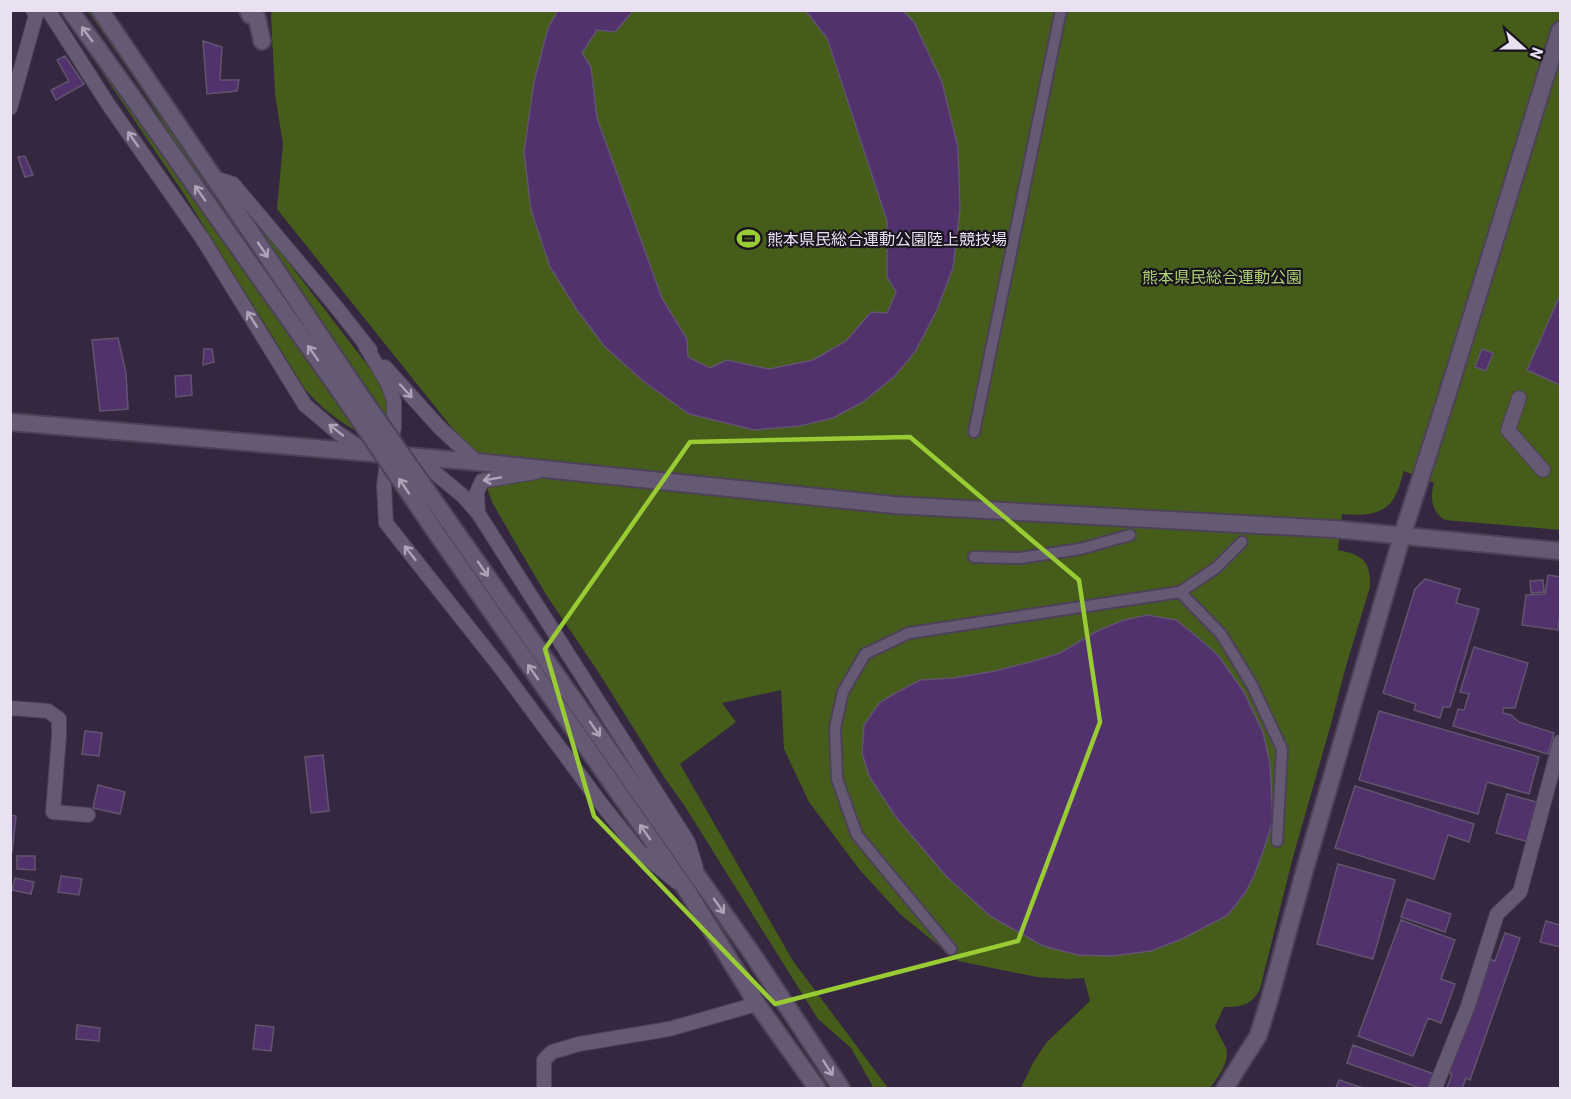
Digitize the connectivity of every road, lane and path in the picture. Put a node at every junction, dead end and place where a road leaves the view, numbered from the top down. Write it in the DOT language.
graph roads {
  1 [pos="33,10"];
  2 [pos="48,10"];
  3 [pos="70,10"];
  4 [pos="100,10"];
  5 [pos="1061,10"];
  6 [pos="256,13"];
  7 [pos="1560,30"];
  8 [pos="262,41"];
  9 [pos="10,108"];
  10 [pos="214,178"];
  11 [pos="365,345"];
  12 [pos="352,397"];
  13 [pos="1519,398"];
  14 [pos="10,422"];
  15 [pos="974,432"];
  16 [pos="369,454"];
  17 [pos="388,454"];
  18 [pos="415,456"];
  19 [pos="477,462"];
  20 [pos="550,470"];
  21 [pos="1543,471"];
  22 [pos="478,513"];
  23 [pos="1130,535"];
  24 [pos="1402,536"];
  25 [pos="1242,542"];
  26 [pos="1560,551"];
  27 [pos="974,557"];
  28 [pos="1180,592"];
  29 [pos="10,708"];
  30 [pos="1560,742"];
  31 [pos="88,815"];
  32 [pos="1277,841"];
  33 [pos="699,878"];
  34 [pos="686,889"];
  35 [pos="951,949"];
  36 [pos="758,1004"];
  37 [pos="544,1089"];
  38 [pos="817,1089"];
  39 [pos="841,1089"];
  40 [pos="1225,1089"];
  41 [pos="1435,1089"];
  1 -- 9 [label="street"];
  16 -- 2 [label="street, one-way"];
  12 -- 3 [label="street, one-way"];
  4 -- 10 [label="street"];
  5 -- 15 [label="street"];
  6 -- 8 [label="street"];
  7 -- 24 [label="street"];
  10 -- 11 [label="street"];
  10 -- 12 [label="street, one-way"];
  11 -- 17 [label="street"];
  11 -- 19 [label="street, one-way"];
  12 -- 33 [label="street, one-way, bridge"];
  34 -- 12 [label="street, one-way, bridge"];
  13 -- 21 [label="street"];
  14 -- 16 [label="street"];
  16 -- 17 [label="street"];
  17 -- 18 [label="street"];
  34 -- 17 [label="street, one-way"];
  18 -- 19 [label="street"];
  18 -- 22 [label="street"];
  19 -- 20 [label="street"];
  20 -- 22 [label="street, one-way"];
  20 -- 24 [label="street"];
  22 -- 33 [label="street"];
  23 -- 27 [label="street"];
  24 -- 26 [label="street"];
  24 -- 40 [label="street"];
  25 -- 28 [label="street"];
  28 -- 32 [label="street"];
  28 -- 35 [label="street"];
  29 -- 31 [label="street"];
  30 -- 41 [label="street"];
  33 -- 39 [label="street, one-way"];
  34 -- 36 [label="street"];
  36 -- 37 [label="street"];
  36 -- 38 [label="street"];
}
